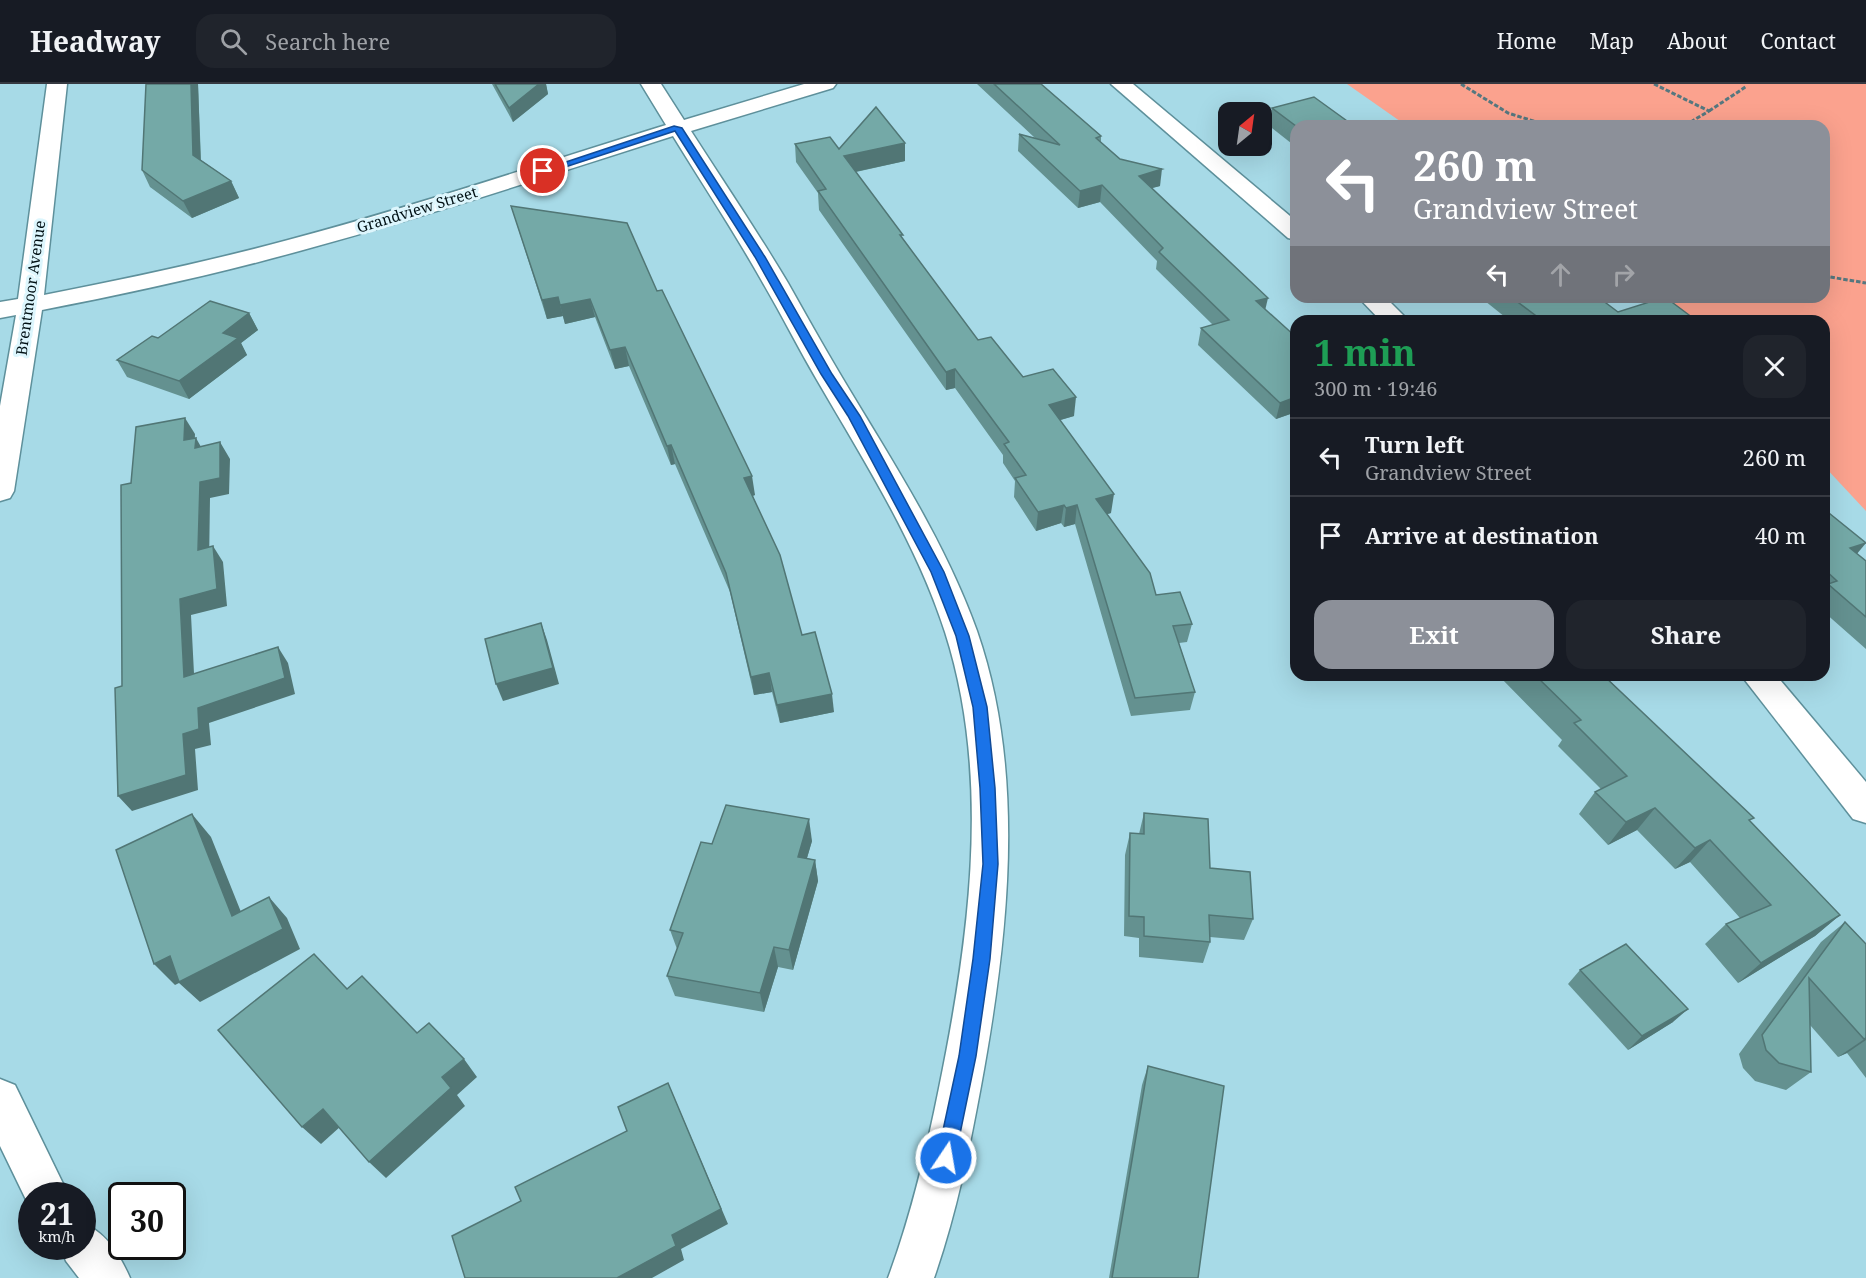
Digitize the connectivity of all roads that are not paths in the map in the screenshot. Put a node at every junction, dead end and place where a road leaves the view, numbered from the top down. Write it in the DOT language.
graph roads {
  1 [pos="57,84"];
  2 [pos="651,84"];
  3 [pos="826,84"];
  4 [pos="1121,84"];
  5 [pos="677,128"];
  6 [pos="1290,228"];
  7 [pos="1376,303"];
  8 [pos="30,304"];
  9 [pos="0,310"];
  10 [pos="1390,315"];
  11 [pos="0,491"];
  12 [pos="1762,681"];
  13 [pos="1866,808"];
  14 [pos="0,1100"];
  15 [pos="40,1182"];
  16 [pos="93,1260"];
  17 [pos="107,1278"];
  18 [pos="911,1278"];
  1 -- 8 [label="street, Brentmoor Avenue"];
  2 -- 5 [label="street"];
  3 -- 5 [label="street, Grandview Street"];
  4 -- 6 [label="street"];
  5 -- 8 [label="street, Grandview Street"];
  5 -- 18 [label="street"];
  7 -- 10 [label="street"];
  8 -- 9 [label="street, Grandview Street"];
  8 -- 11 [label="street, Brentmoor Avenue"];
  12 -- 13 [label="street"];
  14 -- 15 [label="street"];
  16 -- 17 [label="street"];
}
